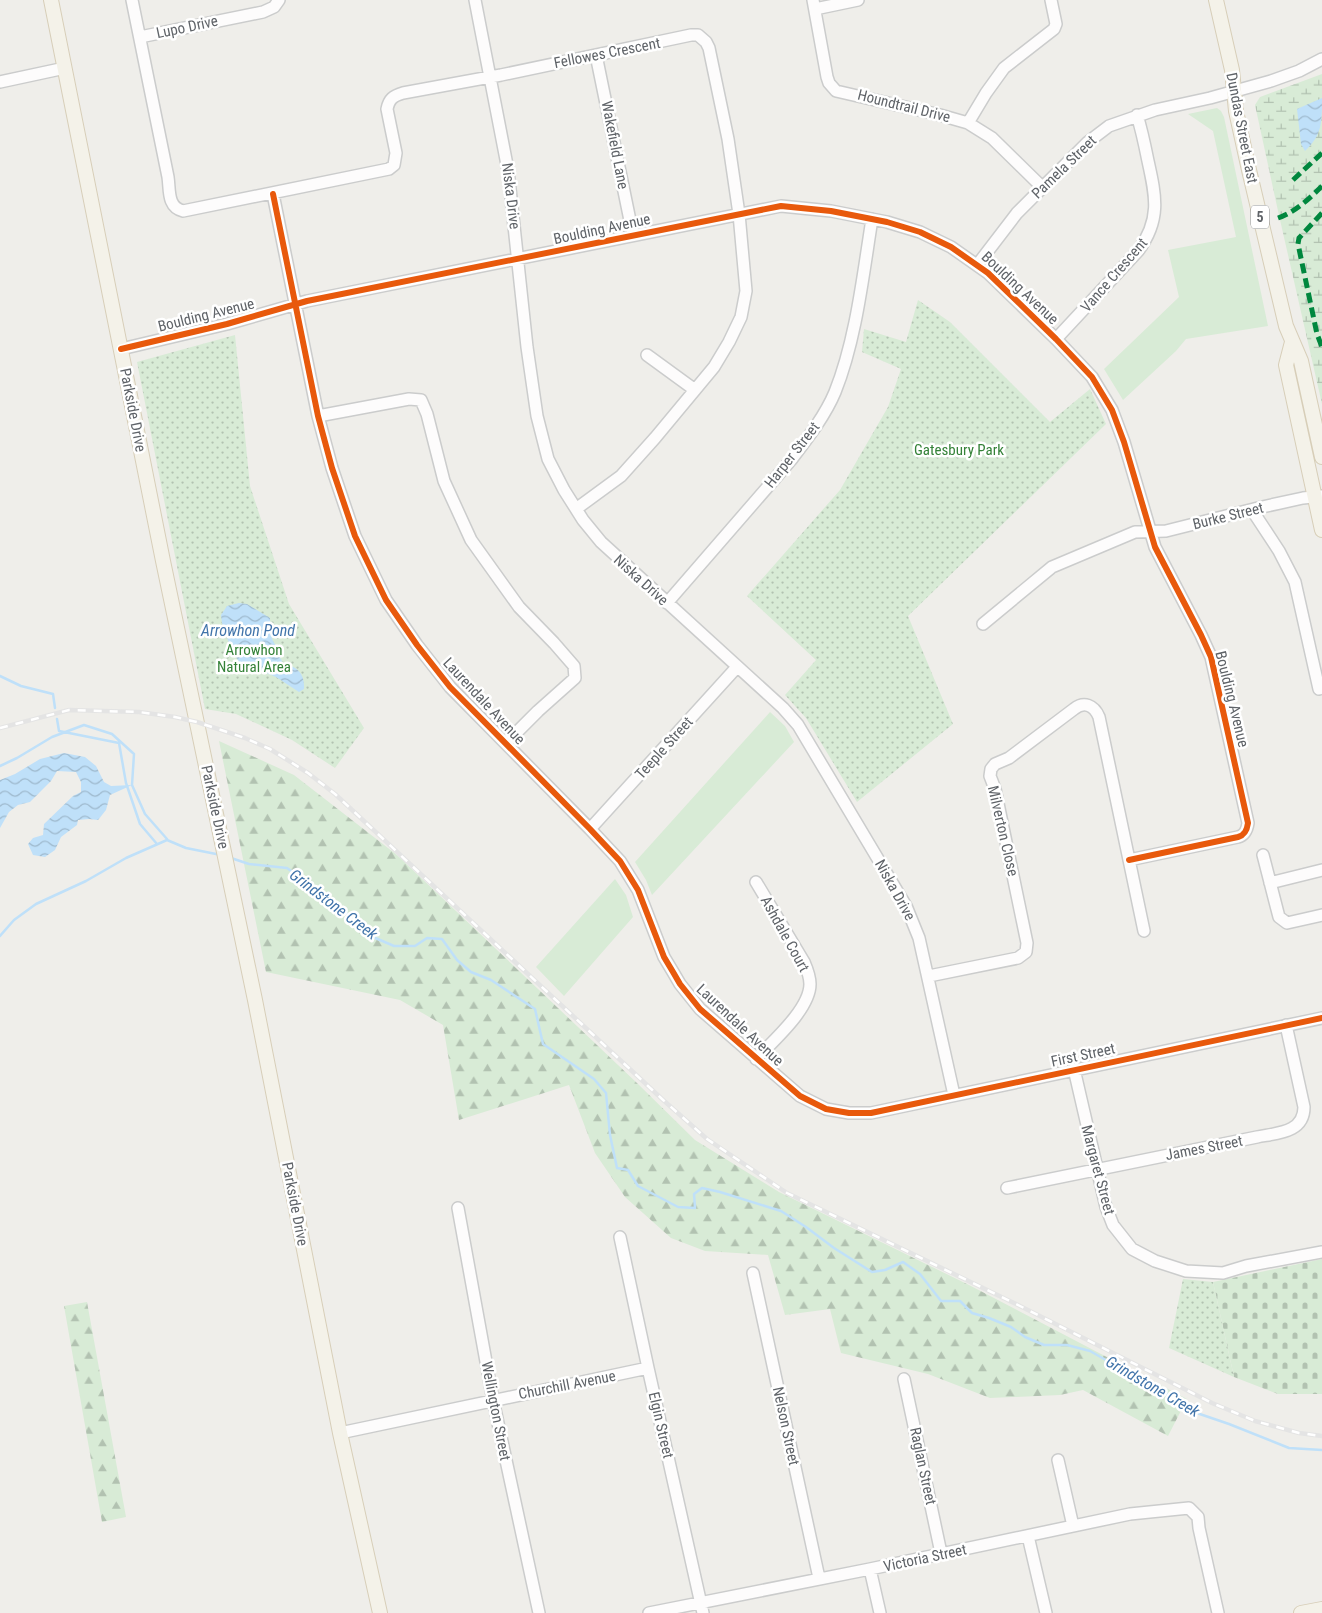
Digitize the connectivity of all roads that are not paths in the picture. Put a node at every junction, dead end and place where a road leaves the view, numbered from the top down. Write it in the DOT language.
graph roads {
  1 [pos="51,0"];
  2 [pos="132,0"];
  3 [pos="279,0"];
  4 [pos="474,0"];
  5 [pos="858,0"];
  6 [pos="1051,0"];
  7 [pos="1216,0"];
  8 [pos="814,4"];
  9 [pos="140,37"];
  10 [pos="596,54"];
  11 [pos="1322,59"];
  12 [pos="65,68"];
  13 [pos="490,76"];
  14 [pos="0,82"];
  15 [pos="150,87"];
  16 [pos="1234,91"];
  17 [pos="1138,115"];
  18 [pos="968,123"];
  19 [pos="1042,187"];
  20 [pos="273,194"];
  21 [pos="739,214"];
  22 [pos="872,219"];
  23 [pos="633,235"];
  24 [pos="518,259"];
  25 [pos="978,264"];
  26 [pos="295,304"];
  27 [pos="1056,339"];
  28 [pos="1292,342"];
  29 [pos="121,349"];
  30 [pos="647,355"];
  31 [pos="695,390"];
  32 [pos="318,416"];
  33 [pos="1322,457"];
  34 [pos="1316,498"];
  35 [pos="576,509"];
  36 [pos="1252,510"];
  37 [pos="1322,530"];
  38 [pos="1150,532"];
  39 [pos="667,603"];
  40 [pos="984,624"];
  41 [pos="737,667"];
  42 [pos="1319,689"];
  43 [pos="506,743"];
  44 [pos="590,829"];
  45 [pos="1263,855"];
  46 [pos="1128,860"];
  47 [pos="1322,870"];
  48 [pos="756,882"];
  49 [pos="1270,883"];
  50 [pos="1322,915"];
  51 [pos="1144,931"];
  52 [pos="929,976"];
  53 [pos="1322,1018"];
  54 [pos="1286,1025"];
  55 [pos="756,1059"];
  56 [pos="1074,1069"];
  57 [pos="954,1095"];
  58 [pos="848,1113"];
  59 [pos="1096,1170"];
  60 [pos="1007,1188"];
  61 [pos="458,1208"];
  62 [pos="620,1237"];
  63 [pos="1322,1252"];
  64 [pos="753,1273"];
  65 [pos="648,1368"];
  66 [pos="904,1379"];
  67 [pos="493,1400"];
  68 [pos="340,1433"];
  69 [pos="1058,1460"];
  70 [pos="1073,1526"];
  71 [pos="1028,1536"];
  72 [pos="941,1553"];
  73 [pos="870,1569"];
  74 [pos="819,1578"];
  75 [pos="702,1608"];
  76 [pos="1322,1609"];
  77 [pos="380,1613"];
  78 [pos="539,1613"];
  79 [pos="649,1613"];
  80 [pos="880,1613"];
  81 [pos="1046,1613"];
  82 [pos="1218,1613"];
  83 [pos="1300,1613"];
  1 -- 12 [label="main road, Parkside Drive"];
  2 -- 9 [label="street"];
  3 -- 9 [label="street, Lupo Drive"];
  4 -- 13 [label="street, Niska Drive"];
  5 -- 8 [label="street"];
  6 -- 18 [label="street"];
  7 -- 16 [label="main road, Dundas Street East / 5"];
  8 -- 18 [label="street, Houndtrail Drive"];
  9 -- 15 [label="street, Lupo Drive"];
  10 -- 13 [label="street, Fellowes Crescent"];
  10 -- 21 [label="street, Fellowes Crescent"];
  10 -- 23 [label="street, Wakefield Lane"];
  11 -- 16 [label="street, Pamela Street"];
  12 -- 14 [label="street"];
  12 -- 29 [label="main road, Parkside Drive"];
  13 -- 20 [label="street, Fellowes Crescent"];
  13 -- 24 [label="street, Niska Drive"];
  15 -- 20 [label="street, Fellowes Crescent"];
  16 -- 17 [label="street, Pamela Street"];
  16 -- 28 [label="main road, Dundas Street East / 5"];
  17 -- 19 [label="street, Pamela Street"];
  17 -- 27 [label="street, Vance Crescent"];
  18 -- 19 [label="street, Houndtrail Drive"];
  19 -- 25 [label="street, Pamela Street"];
  20 -- 26 [label="street, Laurendale Avenue"];
  21 -- 22 [label="street, Boulding Avenue"];
  21 -- 23 [label="street, Boulding Avenue"];
  21 -- 31 [label="street, Fellowes Crescent"];
  22 -- 25 [label="street, Boulding Avenue"];
  22 -- 39 [label="street, Harper Street"];
  23 -- 24 [label="street, Boulding Avenue"];
  24 -- 26 [label="street, Boulding Avenue"];
  24 -- 35 [label="street, Niska Drive"];
  25 -- 27 [label="street, Boulding Avenue"];
  26 -- 29 [label="street, Boulding Avenue"];
  26 -- 32 [label="street, Laurendale Avenue"];
  27 -- 38 [label="street, Boulding Avenue"];
  28 -- 33 [label="main road, Dundas Street East / 5"];
  28 -- 34 [label="main road"];
  29 -- 68 [label="main road, Parkside Drive"];
  30 -- 31 [label="street"];
  31 -- 35 [label="street, Fellowes Crescent"];
  32 -- 43 [label="street, Laurendale Avenue"];
  32 -- 43 [label="street"];
  34 -- 36 [label="street, Burke Street"];
  34 -- 37 [label="main road"];
  35 -- 39 [label="street, Niska Drive"];
  36 -- 38 [label="street, Burke Street"];
  36 -- 42 [label="street"];
  38 -- 40 [label="street, Burke Street"];
  38 -- 46 [label="street, Boulding Avenue"];
  39 -- 41 [label="street, Niska Drive"];
  41 -- 44 [label="street, Teeple Street"];
  41 -- 52 [label="street, Niska Drive"];
  43 -- 44 [label="street, Laurendale Avenue"];
  44 -- 55 [label="street, Laurendale Avenue"];
  45 -- 49 [label="street"];
  46 -- 51 [label="street"];
  46 -- 52 [label="street, Milverton Close"];
  47 -- 49 [label="street"];
  48 -- 55 [label="street, Ashdale Court"];
  49 -- 50 [label="street"];
  52 -- 57 [label="street, Niska Drive"];
  53 -- 54 [label="street, First Street"];
  54 -- 56 [label="street, First Street"];
  54 -- 59 [label="street, James Street"];
  55 -- 58 [label="street, Laurendale Avenue"];
  56 -- 57 [label="street, First Street"];
  56 -- 59 [label="street, Margaret Street"];
  57 -- 58 [label="street, First Street"];
  59 -- 60 [label="street, James Street"];
  59 -- 63 [label="street, Margaret Street"];
  61 -- 67 [label="street, Wellington Street"];
  62 -- 65 [label="street, Elgin Street"];
  64 -- 74 [label="street, Nelson Street"];
  65 -- 67 [label="street, Churchill Avenue"];
  65 -- 75 [label="street, Elgin Street"];
  66 -- 72 [label="street, Raglan Street"];
  67 -- 68 [label="street, Churchill Avenue"];
  67 -- 78 [label="street, Wellington Street"];
  68 -- 77 [label="main road, Parkside Drive"];
  69 -- 70 [label="street"];
  70 -- 71 [label="street, Victoria Street"];
  70 -- 82 [label="street, Victoria Street"];
  71 -- 72 [label="street, Victoria Street"];
  71 -- 81 [label="street"];
  72 -- 73 [label="street, Victoria Street"];
  73 -- 74 [label="street, Victoria Street"];
  73 -- 80 [label="street"];
  74 -- 75 [label="street, Victoria Street"];
  75 -- 79 [label="street, Victoria Street"];
  76 -- 83 [label="main road"];
}
